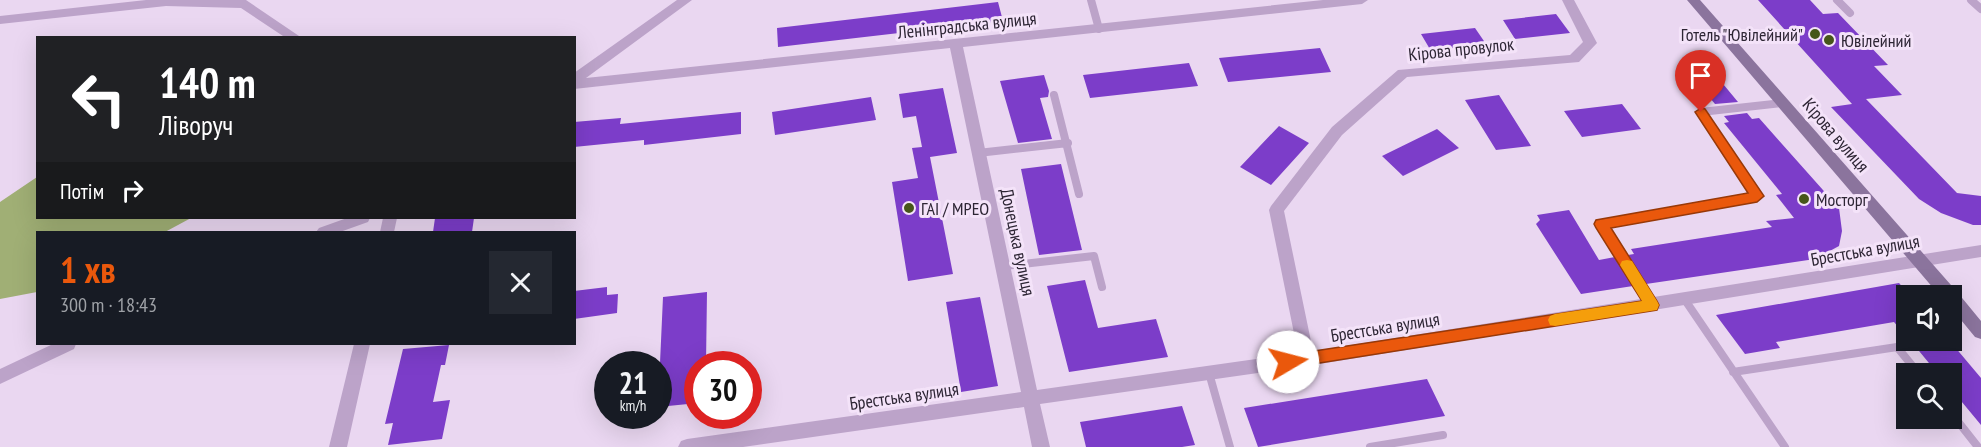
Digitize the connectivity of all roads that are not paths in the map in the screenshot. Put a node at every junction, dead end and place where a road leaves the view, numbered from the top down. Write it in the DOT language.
graph roads {
  1 [pos="686,0"];
  2 [pos="1091,0"];
  3 [pos="1362,0"];
  4 [pos="1568,0"];
  5 [pos="1693,0"];
  6 [pos="1837,0"];
  7 [pos="1971,0"];
  8 [pos="240,2"];
  9 [pos="1981,9"];
  10 [pos="1850,13"];
  11 [pos="0,20"];
  12 [pos="1100,29"];
  13 [pos="293,36"];
  14 [pos="956,45"];
  15 [pos="576,81"];
  16 [pos="576,82"];
  17 [pos="1054,95"];
  18 [pos="1782,103"];
  19 [pos="1068,143"];
  20 [pos="978,153"];
  21 [pos="1079,194"];
  22 [pos="360,219"];
  23 [pos="327,231"];
  24 [pos="1981,251"];
  25 [pos="1920,261"];
  26 [pos="1004,266"];
  27 [pos="1941,285"];
  28 [pos="1102,287"];
  29 [pos="1685,300"];
  30 [pos="1652,305"];
  31 [pos="1962,310"];
  32 [pos="1981,332"];
  33 [pos="66,345"];
  34 [pos="362,345"];
  35 [pos="1307,359"];
  36 [pos="1911,363"];
  37 [pos="1733,372"];
  38 [pos="1209,373"];
  39 [pos="0,377"];
  40 [pos="1030,397"];
  41 [pos="1962,427"];
  42 [pos="1443,435"];
  43 [pos="695,446"];
  44 [pos="338,447"];
  45 [pos="1041,447"];
  46 [pos="1230,447"];
  47 [pos="1370,447"];
  48 [pos="1785,447"];
  49 [pos="1978,447"];
  1 -- 15 [label="street"];
  2 -- 12 [label="lane"];
  3 -- 12 [label="street, Ленінградська вулиця"];
  4 -- 35 [label="street, Кірова провулок"];
  5 -- 18 [label="main road, Кірова вулиця"];
  6 -- 10 [label="lane"];
  7 -- 9 [label="lane"];
  8 -- 11 [label="street"];
  8 -- 13 [label="street"];
  12 -- 14 [label="street, Ленінградська вулиця"];
  14 -- 16 [label="street, Ленінградська вулиця"];
  14 -- 20 [label="street, Донецька вулиця"];
  17 -- 19 [label="lane"];
  18 -- 25 [label="main road, Кірова вулиця"];
  18 -- 30 [label="lane"];
  19 -- 20 [label="lane"];
  19 -- 21 [label="lane"];
  20 -- 26 [label="street, Донецька вулиця"];
  22 -- 23 [label="street"];
  24 -- 25 [label="street, Брестська вулиця"];
  25 -- 27 [label="main road, Кірова вулиця"];
  25 -- 29 [label="street, Брестська вулиця"];
  26 -- 28 [label="lane"];
  26 -- 40 [label="street, Донецька вулиця"];
  29 -- 30 [label="street, Брестська вулиця"];
  29 -- 37 [label="lane"];
  30 -- 35 [label="street, Брестська вулиця"];
  31 -- 32 [label="main road, Кірова вулиця"];
  33 -- 39 [label="street"];
  34 -- 44 [label="street"];
  35 -- 38 [label="street, Брестська вулиця"];
  36 -- 37 [label="lane"];
  37 -- 48 [label="lane"];
  38 -- 40 [label="street, Брестська вулиця"];
  38 -- 46 [label="lane"];
  40 -- 43 [label="street, Брестська вулиця"];
  40 -- 45 [label="street, Донецька вулиця"];
  41 -- 49 [label="lane"];
  42 -- 47 [label="lane"];
}
